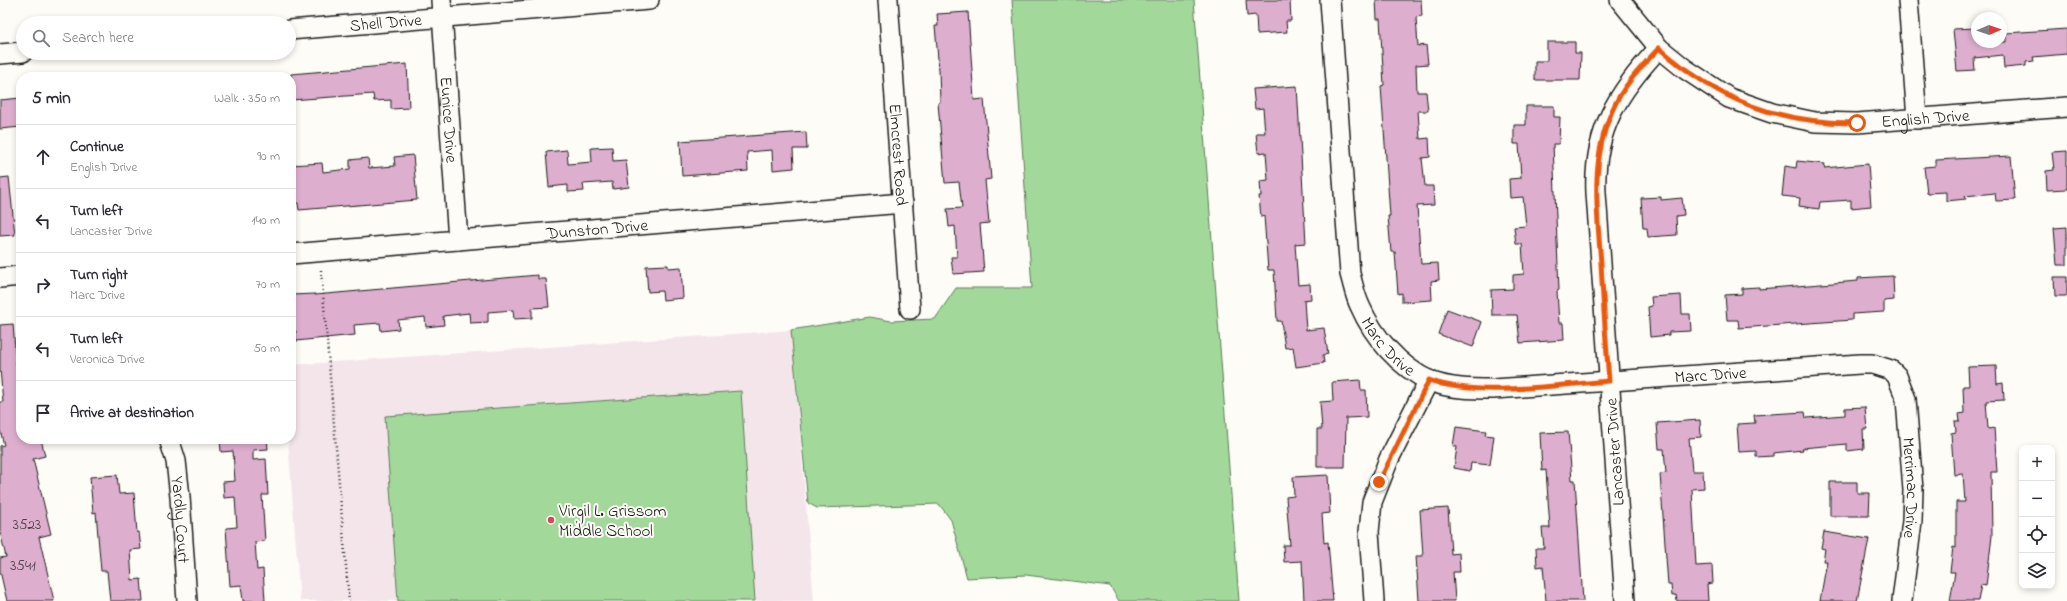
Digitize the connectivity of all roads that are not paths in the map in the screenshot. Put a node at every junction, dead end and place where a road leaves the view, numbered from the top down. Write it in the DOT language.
graph roads {
  1 [pos="649,0"];
  2 [pos="888,0"];
  3 [pos="1330,0"];
  4 [pos="1620,0"];
  5 [pos="1908,0"];
  6 [pos="442,9"];
  7 [pos="296,29"];
  8 [pos="1659,48"];
  9 [pos="16,53"];
  10 [pos="0,54"];
  11 [pos="2067,107"];
  12 [pos="1917,119"];
  13 [pos="903,203"];
  14 [pos="458,240"];
  15 [pos="296,254"];
  16 [pos="16,276"];
  17 [pos="0,278"];
  18 [pos="910,309"];
  19 [pos="1897,376"];
  20 [pos="1429,380"];
  21 [pos="1609,381"];
  22 [pos="171,444"];
  23 [pos="187,601"];
  24 [pos="1374,601"];
  25 [pos="1624,601"];
  26 [pos="1902,601"];
  1 -- 6 [label="street, Shell Drive"];
  2 -- 13 [label="street, Elmcrest Road"];
  3 -- 20 [label="street, Marc Drive"];
  4 -- 8 [label="street"];
  5 -- 12 [label="street"];
  6 -- 7 [label="street, Shell Drive"];
  6 -- 14 [label="street, Eunice Drive"];
  8 -- 12 [label="street, English Drive"];
  8 -- 21 [label="street, Lancaster Drive"];
  9 -- 10 [label="street"];
  11 -- 12 [label="street, English Drive"];
  13 -- 14 [label="street, Dunston Drive"];
  13 -- 18 [label="street, Elmcrest Road"];
  14 -- 15 [label="street, Dunston Drive"];
  16 -- 17 [label="street"];
  19 -- 21 [label="street, Marc Drive"];
  19 -- 26 [label="street, Merrimac Drive"];
  20 -- 21 [label="street, Marc Drive"];
  20 -- 24 [label="street"];
  21 -- 25 [label="street, Lancaster Drive"];
  22 -- 23 [label="street, Yardly Court"];
}
